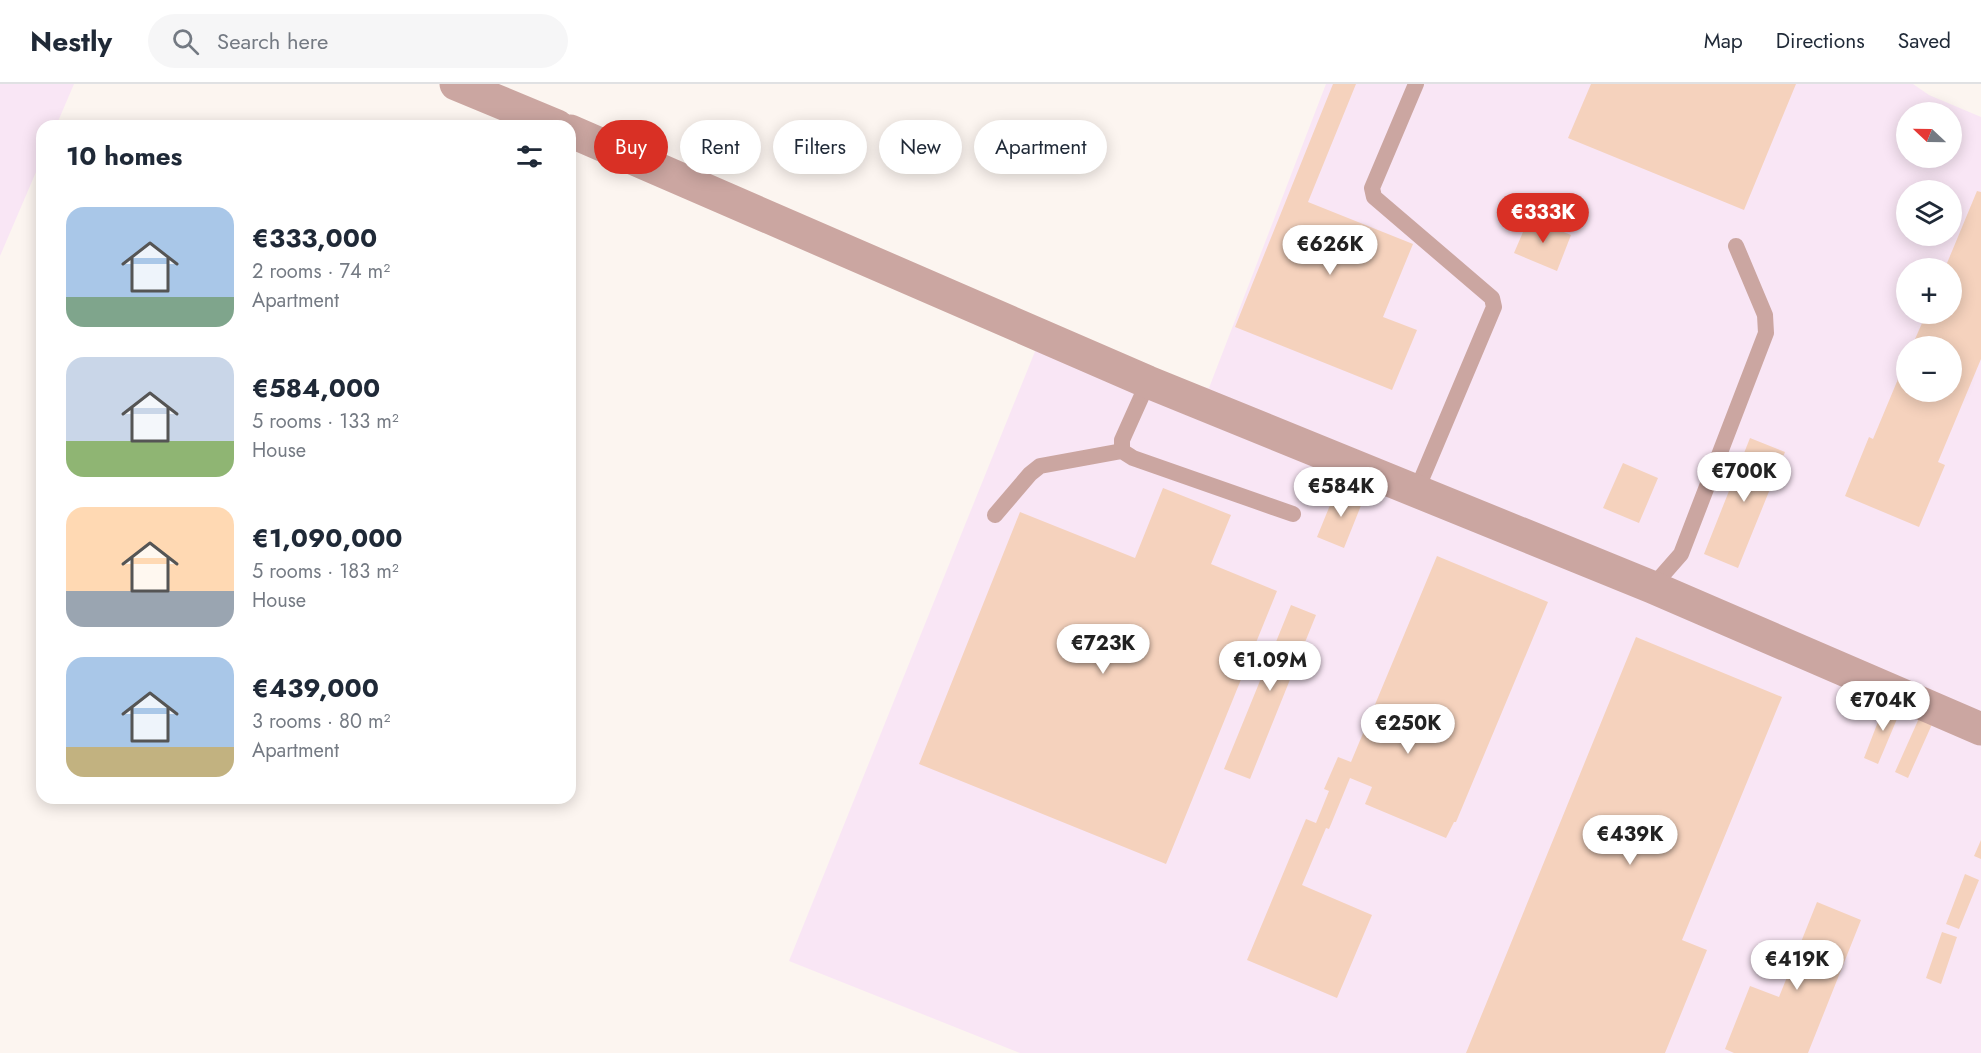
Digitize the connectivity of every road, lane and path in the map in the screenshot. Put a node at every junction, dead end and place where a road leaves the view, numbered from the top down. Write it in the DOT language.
graph roads {
  1 [pos="456,84"];
  2 [pos="1416,84"];
  3 [pos="543,120"];
  4 [pos="576,134"];
  5 [pos="1736,246"];
  6 [pos="1148,382"];
  7 [pos="1122,451"];
  8 [pos="1416,492"];
  9 [pos="1293,514"];
  10 [pos="995,515"];
  11 [pos="1652,587"];
  12 [pos="1981,729"];
  1 -- 3 [label="street"];
  2 -- 8 [label="lane"];
  4 -- 6 [label="street"];
  5 -- 11 [label="lane"];
  6 -- 7 [label="lane"];
  6 -- 8 [label="street"];
  7 -- 9 [label="lane"];
  7 -- 10 [label="lane"];
  8 -- 11 [label="street"];
  11 -- 12 [label="street"];
}
